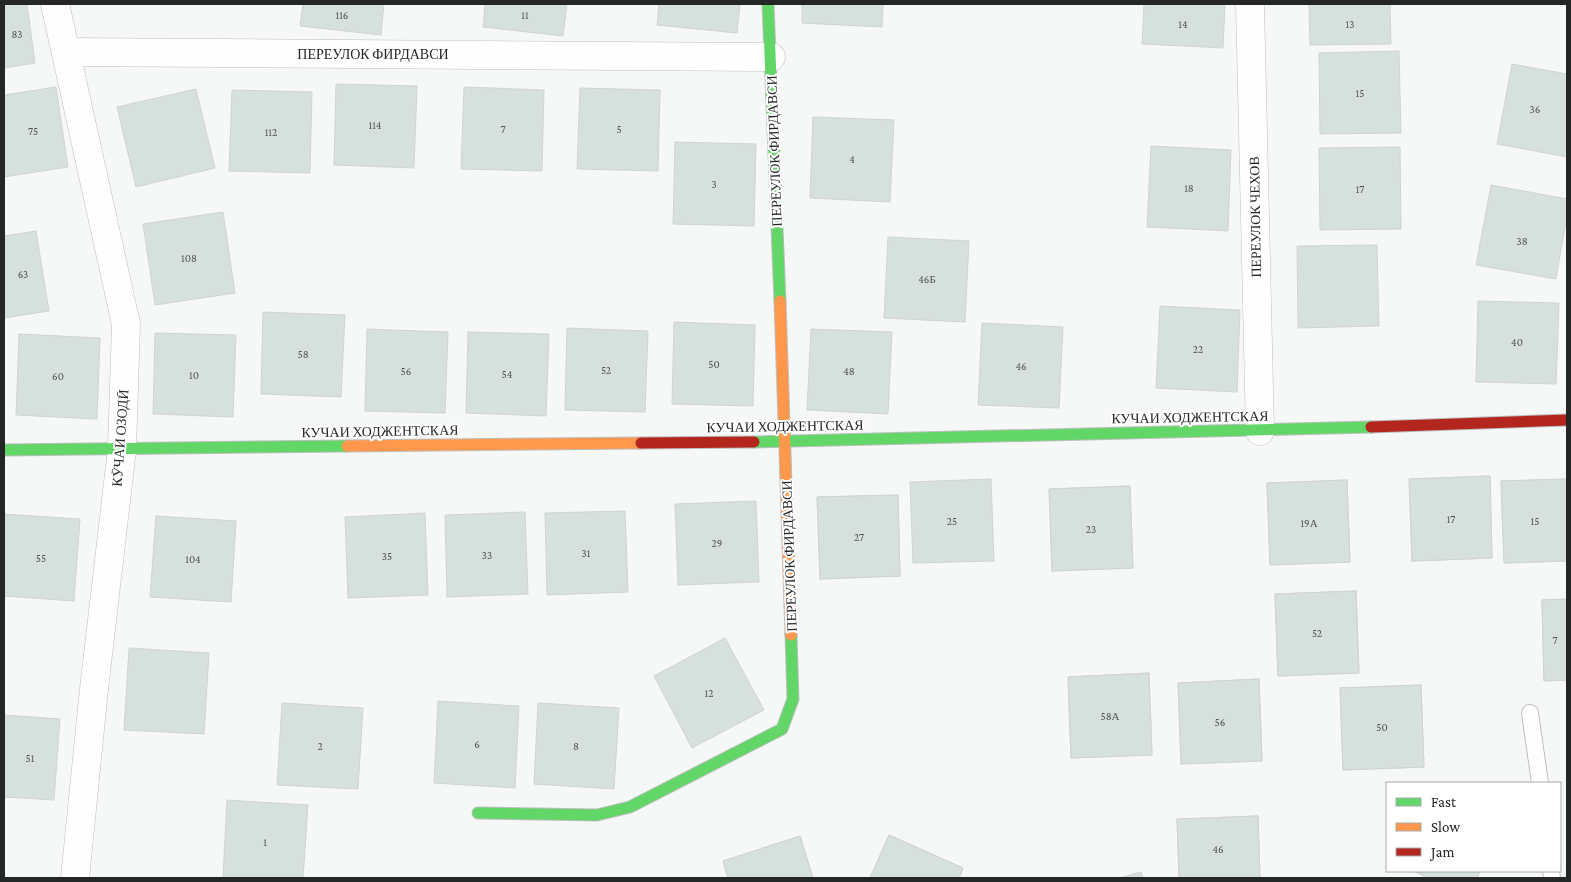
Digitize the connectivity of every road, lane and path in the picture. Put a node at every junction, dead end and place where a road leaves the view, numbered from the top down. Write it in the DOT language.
graph roads {
  1 [pos="55,4"];
  2 [pos="768,4"];
  3 [pos="1250,4"];
  4 [pos="66,52"];
  5 [pos="771,58"];
  6 [pos="1567,420"];
  7 [pos="1260,431"];
  8 [pos="785,442"];
  9 [pos="122,449"];
  10 [pos="4,450"];
  11 [pos="1530,713"];
  12 [pos="1540,782"];
  13 [pos="478,814"];
  14 [pos="75,878"];
  1 -- 4 [label="street, КӮЧАИ ОЗОДӢ"];
  2 -- 5 [label="main road, ПЕРЕУЛОК ФИРДАВСИ"];
  3 -- 7 [label="street, ПЕРЕУЛОК ЧЕХОВ"];
  4 -- 5 [label="street, ПЕРЕУЛОК ФИРДАВСИ"];
  4 -- 9 [label="street, КӮЧАИ ОЗОДӢ"];
  5 -- 8 [label="main road, ПЕРЕУЛОК ФИРДАВСИ"];
  6 -- 7 [label="main road, КУЧАИ ХОДЖЕНТСКАЯ"];
  7 -- 8 [label="main road, КУЧАИ ХОДЖЕНТСКАЯ"];
  8 -- 9 [label="main road, КУЧАИ ХОДЖЕНТСКАЯ"];
  8 -- 13 [label="main road, ПЕРЕУЛОК ФИРДАВСИ"];
  9 -- 10 [label="main road, КУЧАИ ХОДЖЕНТСКАЯ"];
  9 -- 14 [label="street, КӮЧАИ ОЗОДӢ"];
  11 -- 12 [label="lane"];
}
